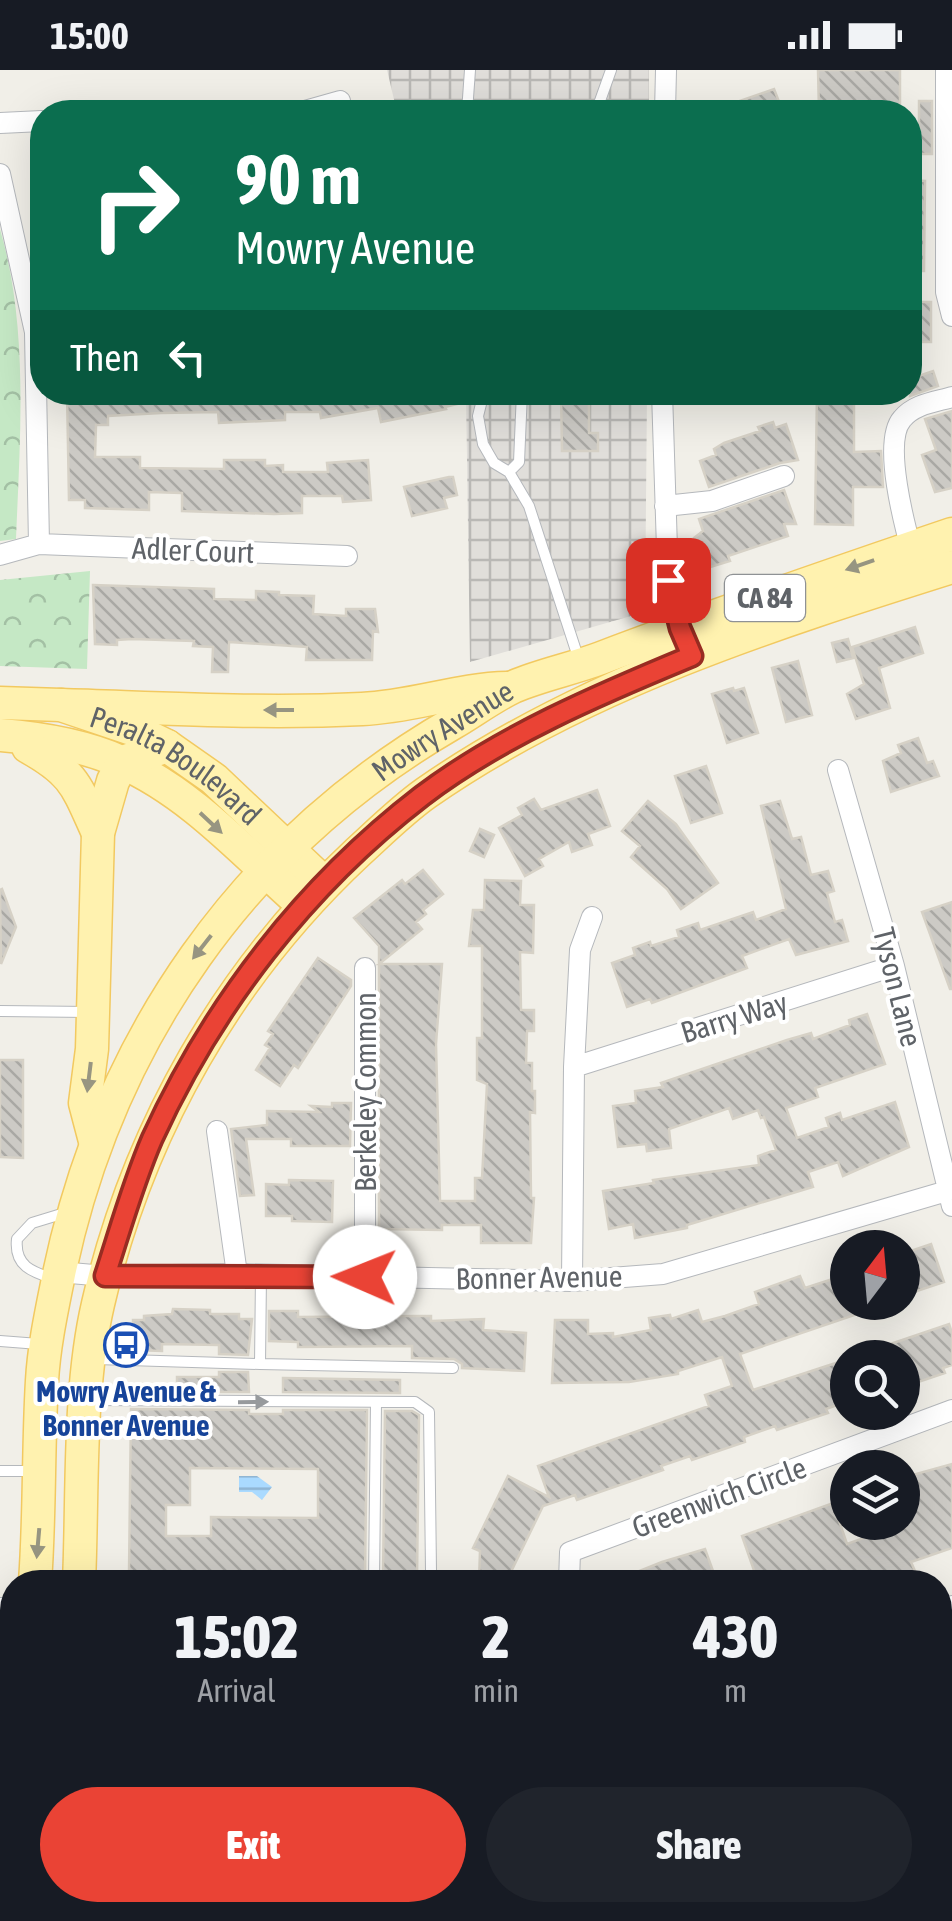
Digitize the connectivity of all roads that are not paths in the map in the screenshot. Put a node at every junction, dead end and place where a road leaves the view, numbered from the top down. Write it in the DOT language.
graph roads {
  1 [pos="470,70"];
  2 [pos="611,70"];
  3 [pos="666,70"];
  4 [pos="946,70"];
  5 [pos="468,100"];
  6 [pos="600,100"];
  7 [pos="666,100"];
  8 [pos="30,122"];
  9 [pos="0,123"];
  10 [pos="0,174"];
  11 [pos="30,296"];
  12 [pos="952,316"];
  13 [pos="952,398"];
  14 [pos="39,405"];
  15 [pos="481,405"];
  16 [pos="521,405"];
  17 [pos="662,405"];
  18 [pos="509,472"];
  19 [pos="784,476"];
  20 [pos="665,506"];
  21 [pos="952,534"];
  22 [pos="38,544"];
  23 [pos="0,555"];
  24 [pos="347,556"];
  25 [pos="915,562"];
  26 [pos="952,566"];
  27 [pos="686,642"];
  28 [pos="580,666"];
  29 [pos="512,688"];
  30 [pos="0,703"];
  31 [pos="60,705"];
  32 [pos="4,736"];
  33 [pos="167,746"];
  34 [pos="122,762"];
  35 [pos="838,770"];
  36 [pos="98,833"];
  37 [pos="288,848"];
  38 [pos="264,872"];
  39 [pos="314,895"];
  40 [pos="592,918"];
  41 [pos="894,966"];
  42 [pos="365,968"];
  43 [pos="0,1011"];
  44 [pos="93,1012"];
  45 [pos="574,1067"];
  46 [pos="217,1131"];
  47 [pos="95,1142"];
  48 [pos="950,1198"];
  49 [pos="74,1211"];
  50 [pos="238,1274"];
  51 [pos="261,1275"];
  52 [pos="58,1276"];
  53 [pos="105,1276"];
  54 [pos="365,1277"];
  55 [pos="572,1281"];
  56 [pos="0,1341"];
  57 [pos="46,1344"];
  58 [pos="89,1358"];
  59 [pos="260,1364"];
  60 [pos="454,1368"];
  61 [pos="85,1400"];
  62 [pos="376,1402"];
  63 [pos="952,1410"];
  64 [pos="0,1471"];
  65 [pos="40,1472"];
  66 [pos="36,1570"];
  67 [pos="79,1570"];
  68 [pos="374,1570"];
  69 [pos="430,1570"];
  70 [pos="569,1570"];
  1 -- 5 [label="lane"];
  2 -- 6 [label="lane"];
  3 -- 7 [label="street"];
  4 -- 12 [label="street"];
  8 -- 9 [label="street"];
  10 -- 11 [label="street"];
  13 -- 25 [label="street"];
  14 -- 22 [label="street"];
  15 -- 18 [label="lane"];
  16 -- 18 [label="lane"];
  17 -- 20 [label="street"];
  18 -- 28 [label="lane"];
  19 -- 20 [label="street"];
  20 -- 27 [label="street"];
  21 -- 25 [label="main road, Mowry Avenue / CA 84"];
  22 -- 23 [label="street"];
  22 -- 24 [label="street, Adler Court"];
  25 -- 26 [label="main road, Mowry Avenue / CA 84"];
  25 -- 27 [label="main road, Mowry Avenue / CA 84"];
  27 -- 28 [label="main road, Mowry Avenue / CA 84"];
  27 -- 39 [label="main road, Mowry Avenue / CA 84"];
  28 -- 29 [label="main road, Mowry Avenue"];
  29 -- 31 [label="main road, one-way"];
  29 -- 37 [label="main road, Mowry Avenue"];
  30 -- 31 [label="main road, Peralta Boulevard"];
  31 -- 33 [label="main road, Peralta Boulevard"];
  32 -- 34 [label="main road, Peralta Boulevard"];
  32 -- 36 [label="main road"];
  33 -- 34 [label="main road"];
  33 -- 37 [label="main road, Peralta Boulevard"];
  34 -- 36 [label="main road, Mowry Avenue"];
  34 -- 38 [label="main road, Peralta Boulevard, one-way"];
  35 -- 41 [label="street, Tyson Lane"];
  36 -- 44 [label="main road, Mowry Avenue"];
  37 -- 38 [label="main road, Mowry Avenue"];
  37 -- 39 [label="main road, Peralta Boulevard"];
  38 -- 39 [label="main road, Peralta Boulevard"];
  38 -- 47 [label="main road, Mowry Avenue, one-way"];
  39 -- 53 [label="main road, Mowry Avenue"];
  40 -- 45 [label="street"];
  41 -- 45 [label="street, Barry Way"];
  41 -- 48 [label="street, Tyson Lane"];
  42 -- 54 [label="street, Berkeley Common"];
  43 -- 44 [label="lane"];
  44 -- 47 [label="main road, Mowry Avenue, one-way"];
  45 -- 55 [label="street"];
  46 -- 50 [label="street"];
  47 -- 49 [label="main road, Mowry Avenue"];
  48 -- 55 [label="street, Bonner Avenue"];
  49 -- 52 [label="main road, Mowry Avenue"];
  49 -- 52 [label="lane"];
  50 -- 51 [label="street, Bonner Avenue"];
  50 -- 53 [label="street, Bonner Avenue"];
  51 -- 54 [label="street, Bonner Avenue"];
  51 -- 59 [label="lane"];
  52 -- 53 [label="street, Bonner Avenue"];
  52 -- 57 [label="main road, Mowry Avenue"];
  53 -- 58 [label="main road, Mowry Avenue"];
  54 -- 55 [label="street, Bonner Avenue"];
  56 -- 57 [label="lane"];
  57 -- 65 [label="main road, Mowry Avenue"];
  58 -- 59 [label="lane"];
  58 -- 61 [label="main road, Mowry Avenue"];
  59 -- 60 [label="lane"];
  61 -- 62 [label="lane, one-way"];
  61 -- 67 [label="main road, Mowry Avenue"];
  62 -- 68 [label="lane"];
  62 -- 69 [label="lane"];
  63 -- 70 [label="street, Greenwich Circle"];
  64 -- 65 [label="lane"];
  65 -- 66 [label="main road, Mowry Avenue, one-way"];
}
